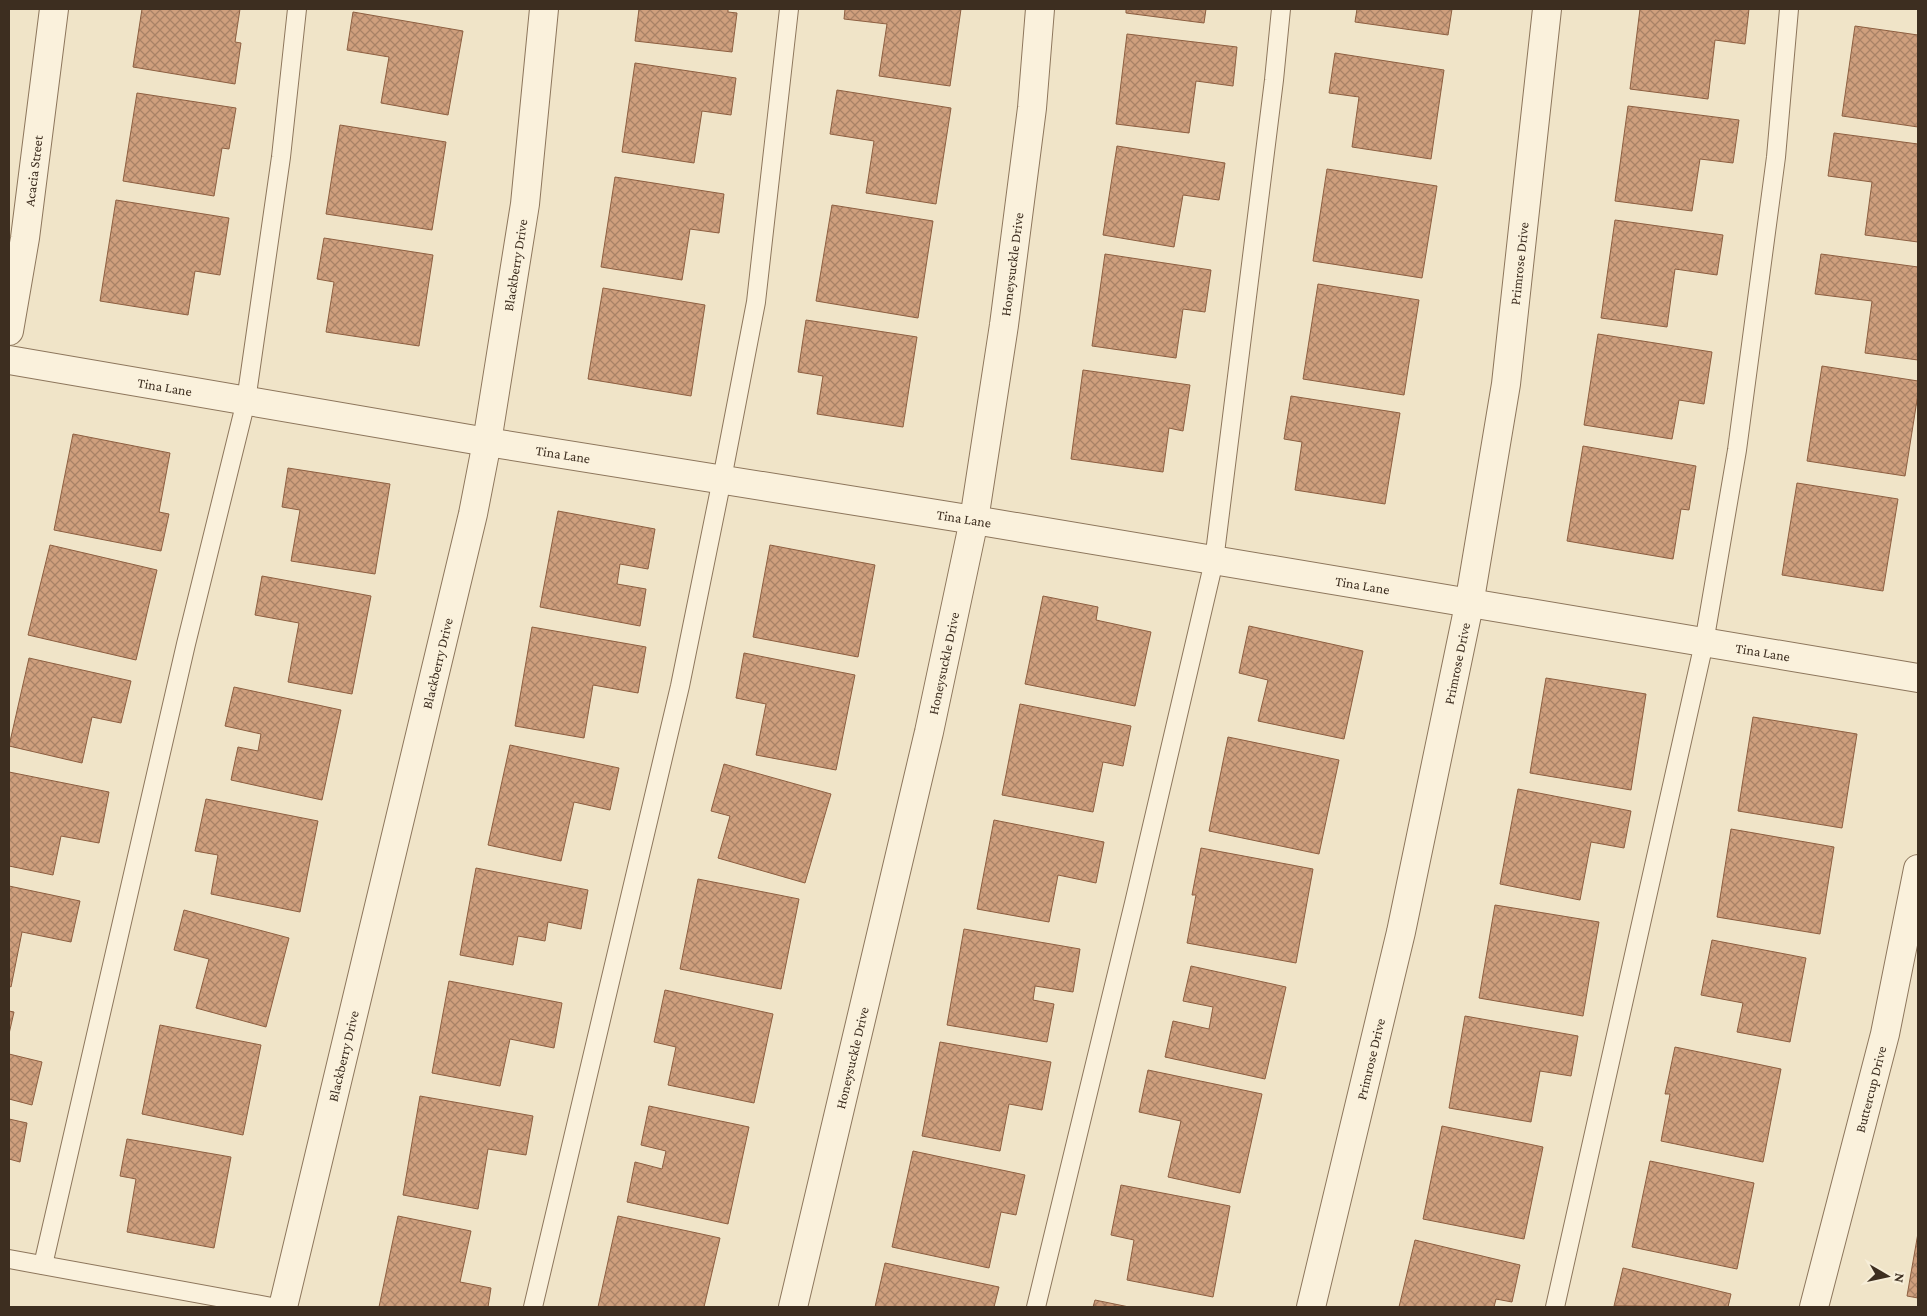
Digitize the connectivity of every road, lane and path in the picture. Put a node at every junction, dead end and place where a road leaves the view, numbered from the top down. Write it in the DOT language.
graph roads {
  1 [pos="54,9"];
  2 [pos="297,9"];
  3 [pos="544,9"];
  4 [pos="789,9"];
  5 [pos="1040,9"];
  6 [pos="1281,9"];
  7 [pos="1547,9"];
  8 [pos="1790,9"];
  9 [pos="9,331"];
  10 [pos="9,360"];
  11 [pos="246,401"];
  12 [pos="487,442"];
  13 [pos="722,479"];
  14 [pos="974,520"];
  15 [pos="1214,561"];
  16 [pos="1469,605"];
  17 [pos="1704,643"];
  18 [pos="1918,678"];
  19 [pos="1918,869"];
  20 [pos="9,1259"];
  21 [pos="43,1266"];
  22 [pos="272,1307"];
  23 [pos="283,1307"];
  24 [pos="533,1307"];
  25 [pos="793,1307"];
  26 [pos="1036,1307"];
  27 [pos="1311,1307"];
  28 [pos="1554,1307"];
  29 [pos="1814,1307"];
  1 -- 9 [label="street, Acacia Street"];
  2 -- 11 [label="lane"];
  3 -- 12 [label="street, Blackberry Drive"];
  4 -- 13 [label="lane"];
  5 -- 14 [label="street, Honeysuckle Drive"];
  6 -- 15 [label="lane"];
  7 -- 16 [label="street, Primrose Drive"];
  8 -- 17 [label="lane"];
  10 -- 11 [label="street, Tina Lane"];
  11 -- 12 [label="street, Tina Lane"];
  11 -- 21 [label="lane"];
  12 -- 13 [label="street, Tina Lane"];
  12 -- 23 [label="street, Blackberry Drive"];
  13 -- 14 [label="street, Tina Lane"];
  13 -- 24 [label="lane"];
  14 -- 15 [label="street, Tina Lane"];
  14 -- 25 [label="street, Honeysuckle Drive"];
  15 -- 16 [label="street, Tina Lane"];
  15 -- 26 [label="lane"];
  16 -- 17 [label="street, Tina Lane"];
  16 -- 27 [label="street, Primrose Drive"];
  17 -- 18 [label="street, Tina Lane"];
  17 -- 28 [label="lane"];
  19 -- 29 [label="street, Buttercup Drive"];
  20 -- 21 [label="lane"];
  21 -- 22 [label="lane"];
}
